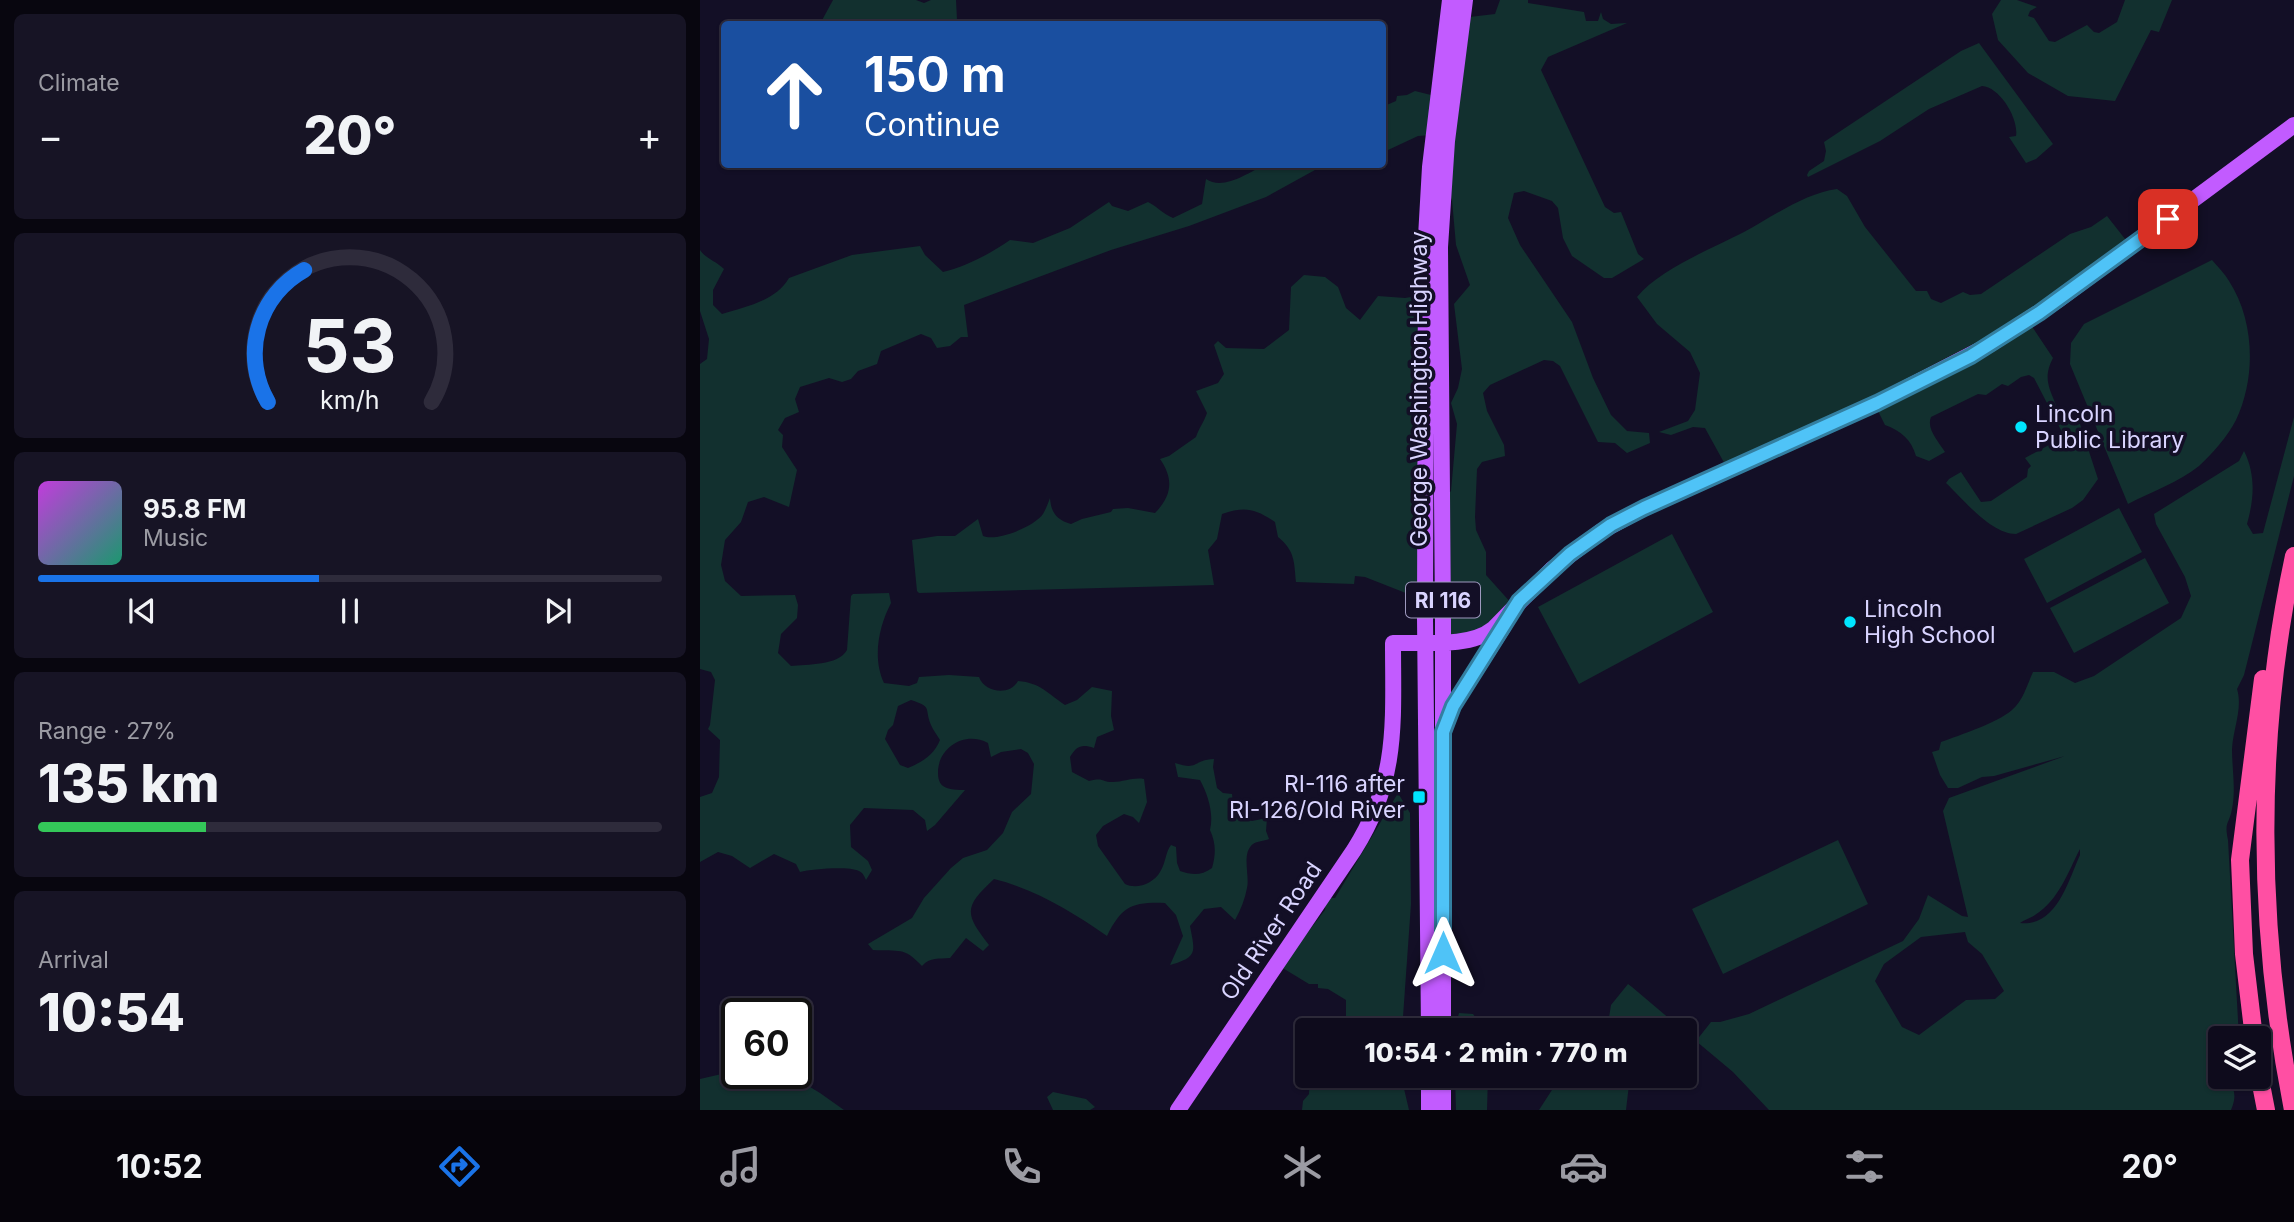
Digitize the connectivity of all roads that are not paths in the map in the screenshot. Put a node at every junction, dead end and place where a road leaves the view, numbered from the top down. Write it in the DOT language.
graph roads {
  1 [pos="1450,0"];
  2 [pos="1465,0"];
  3 [pos="2294,125"];
  4 [pos="1433,325"];
  5 [pos="2294,547"];
  6 [pos="2294,556"];
  7 [pos="1519,601"];
  8 [pos="1443,641"];
  9 [pos="1425,642"];
  10 [pos="1443,732"];
  11 [pos="1429,1018"];
  12 [pos="1443,1018"];
  13 [pos="2252,1026"];
  14 [pos="1429,1088"];
  15 [pos="1443,1088"];
  16 [pos="2262,1089"];
  17 [pos="1178,1110"];
  18 [pos="1429,1110"];
  19 [pos="1443,1110"];
  20 [pos="2266,1110"];
  21 [pos="2293,1110"];
  1 -- 4 [label="main road, George Washington Highway / RI 116"];
  2 -- 4 [label="main road, George Washington Highway / RI 116"];
  3 -- 7 [label="main road"];
  4 -- 8 [label="main road, George Washington Highway / RI 116"];
  4 -- 9 [label="main road, George Washington Highway / RI 116"];
  5 -- 13 [label="highway"];
  6 -- 21 [label="highway"];
  7 -- 8 [label="main road"];
  7 -- 10 [label="main road"];
  8 -- 9 [label="main road"];
  8 -- 10 [label="main road, George Washington Highway / RI 116"];
  9 -- 11 [label="main road, George Washington Highway / RI 116"];
  9 -- 17 [label="main road, Old River Road"];
  10 -- 12 [label="main road, George Washington Highway / RI 116"];
  14 -- 18 [label="main road"];
  15 -- 19 [label="main road"];
  16 -- 20 [label="highway"];
}
